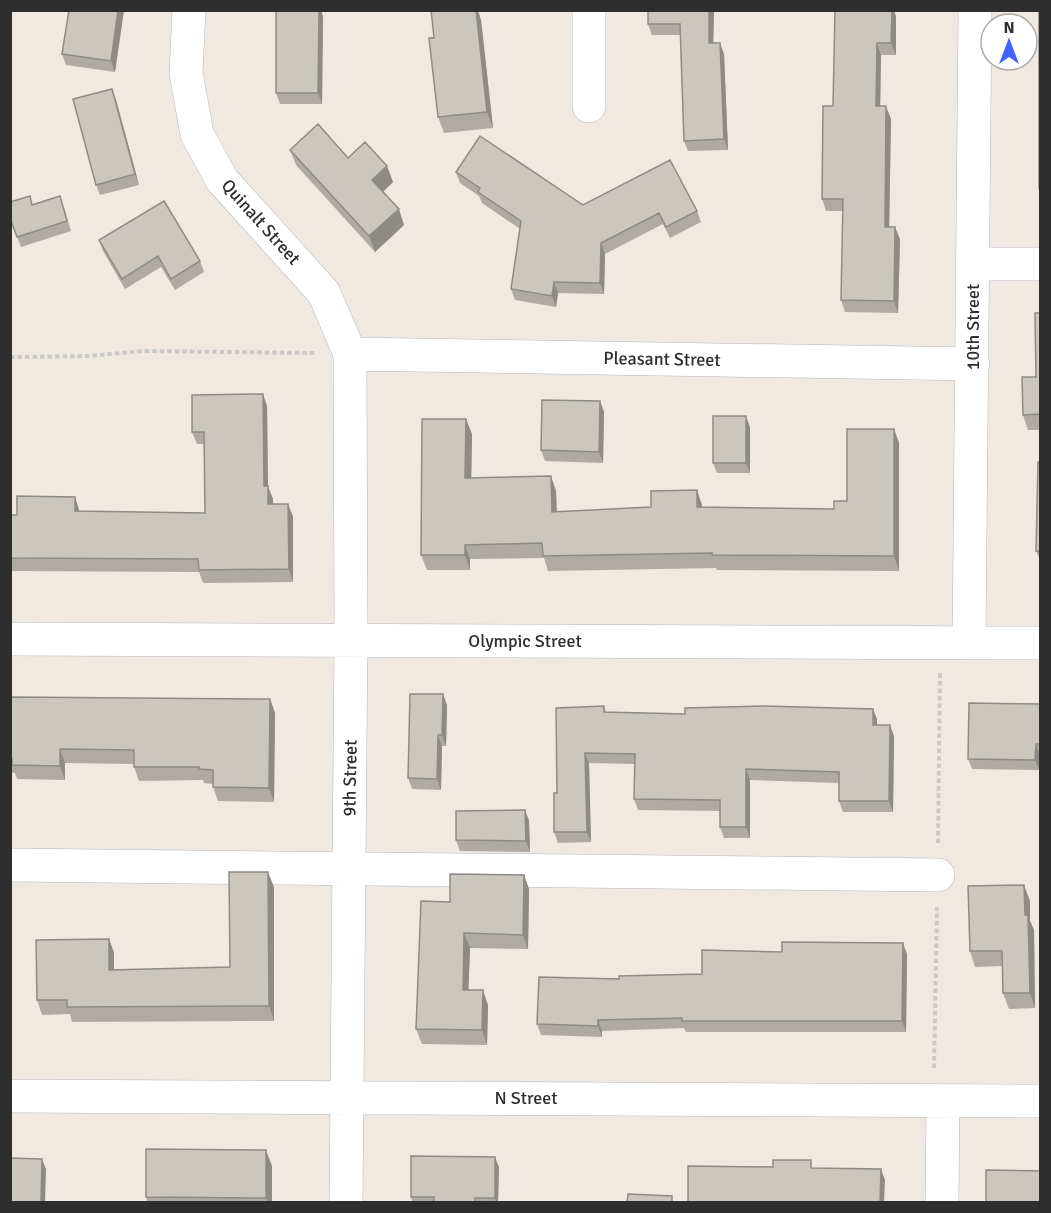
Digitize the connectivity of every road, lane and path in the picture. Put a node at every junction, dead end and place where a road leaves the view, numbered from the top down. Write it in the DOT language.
graph roads {
  1 [pos="189,10"];
  2 [pos="589,10"];
  3 [pos="975,10"];
  4 [pos="588,106"];
  5 [pos="973,264"];
  6 [pos="1041,264"];
  7 [pos="350,354"];
  8 [pos="10,357"];
  9 [pos="973,364"];
  10 [pos="10,639"];
  11 [pos="351,640"];
  12 [pos="969,643"];
  13 [pos="1041,643"];
  14 [pos="10,865"];
  15 [pos="348,869"];
  16 [pos="938,875"];
  17 [pos="10,1096"];
  18 [pos="346,1097"];
  19 [pos="943,1101"];
  20 [pos="1041,1101"];
  21 [pos="346,1203"];
  22 [pos="942,1203"];
  1 -- 7 [label="street, Quinalt Street"];
  2 -- 4 [label="street"];
  3 -- 5 [label="street, 10th Street"];
  5 -- 6 [label="street"];
  5 -- 9 [label="street, 10th Street"];
  7 -- 8 [label="path"];
  7 -- 9 [label="street, Pleasant Street"];
  7 -- 11 [label="street, 9th Street"];
  9 -- 12 [label="street, 10th Street"];
  10 -- 11 [label="street, Olympic Street"];
  11 -- 12 [label="street, Olympic Street"];
  11 -- 15 [label="street, 9th Street"];
  12 -- 13 [label="street, Olympic Street"];
  14 -- 15 [label="street"];
  15 -- 16 [label="street"];
  15 -- 18 [label="street, 9th Street"];
  17 -- 18 [label="street, N Street"];
  18 -- 19 [label="street, N Street"];
  18 -- 21 [label="street, 9th Street"];
  19 -- 20 [label="street, N Street"];
  19 -- 22 [label="street"];
}
